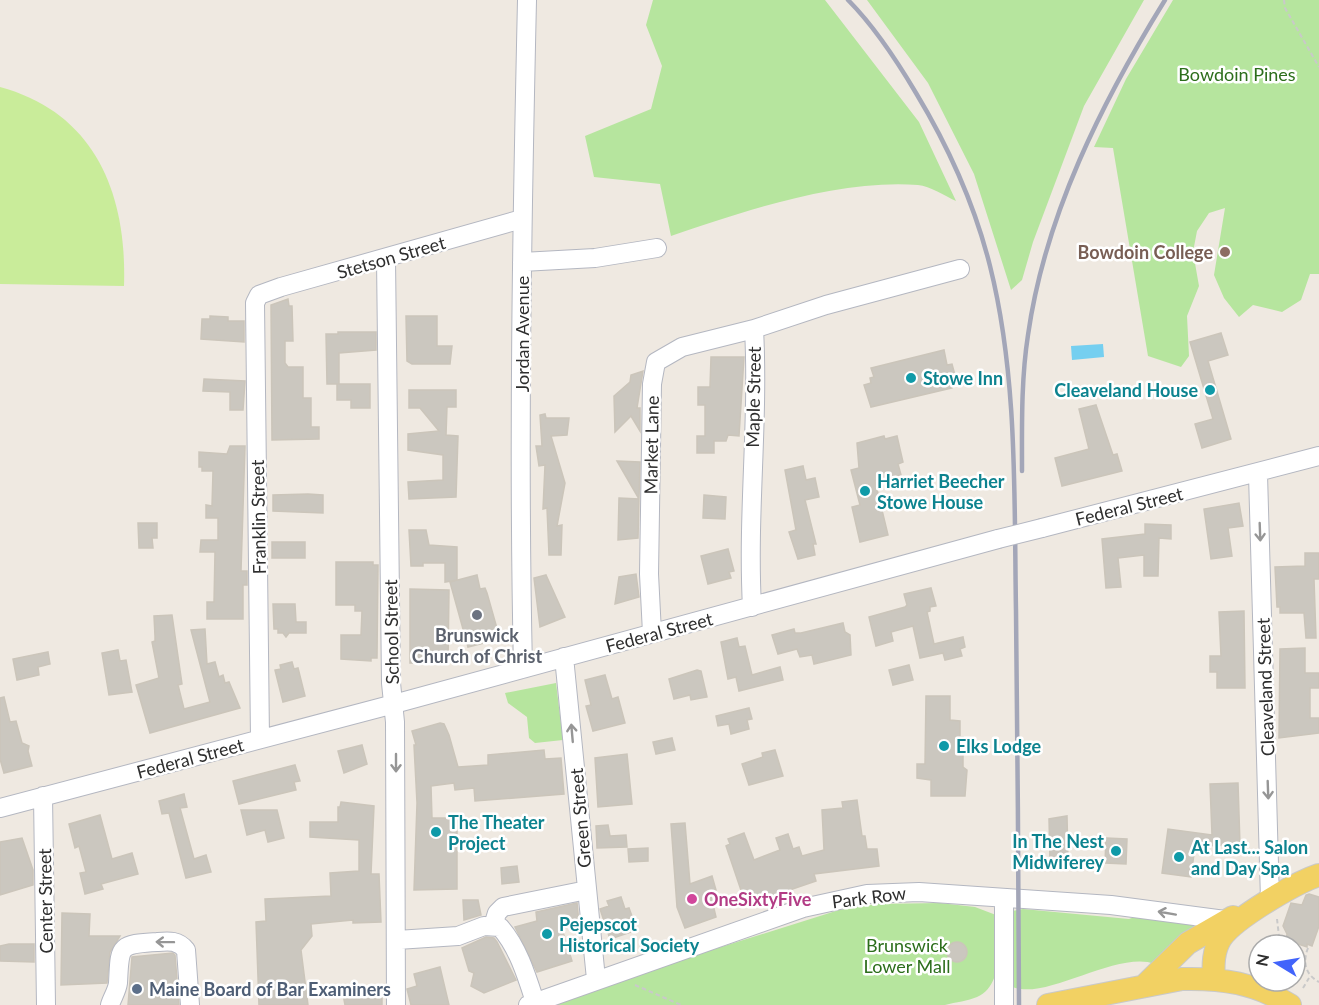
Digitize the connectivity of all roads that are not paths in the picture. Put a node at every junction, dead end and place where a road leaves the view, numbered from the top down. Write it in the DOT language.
graph roads {
  1 [pos="527,0"];
  2 [pos="522,219"];
  3 [pos="657,248"];
  4 [pos="386,259"];
  5 [pos="522,262"];
  6 [pos="960,269"];
  7 [pos="259,296"];
  8 [pos="754,329"];
  9 [pos="1319,456"];
  10 [pos="1258,474"];
  11 [pos="752,607"];
  12 [pos="652,633"];
  13 [pos="564,657"];
  14 [pos="524,669"];
  15 [pos="394,704"];
  16 [pos="260,739"];
  17 [pos="43,796"];
  18 [pos="0,808"];
  19 [pos="1319,875"];
  20 [pos="587,890"];
  21 [pos="1004,898"];
  22 [pos="1274,906"];
  23 [pos="1225,920"];
  24 [pos="494,926"];
  25 [pos="397,940"];
  26 [pos="596,979"];
  27 [pos="1214,979"];
  28 [pos="1145,986"];
  29 [pos="1284,998"];
  30 [pos="1079,1002"];
  31 [pos="532,1004"];
  32 [pos="46,1005"];
  33 [pos="110,1005"];
  34 [pos="190,1005"];
  35 [pos="396,1005"];
  36 [pos="1004,1005"];
  37 [pos="1048,1005"];
  1 -- 2 [label="street, Jordan Avenue"];
  2 -- 4 [label="street, Stetson Street"];
  2 -- 5 [label="street, Jordan Avenue"];
  3 -- 5 [label="street"];
  4 -- 7 [label="street, Stetson Street"];
  4 -- 15 [label="street, School Street"];
  5 -- 14 [label="street, Jordan Avenue"];
  6 -- 8 [label="street, Maple Street"];
  7 -- 16 [label="street, Franklin Street"];
  8 -- 11 [label="street, Maple Street"];
  8 -- 12 [label="street, Market Lane"];
  9 -- 10 [label="street, Federal Street"];
  10 -- 11 [label="street, Federal Street, bridge"];
  10 -- 22 [label="street, Cleaveland Street, one-way"];
  11 -- 12 [label="street, Federal Street"];
  12 -- 13 [label="street, Federal Street"];
  13 -- 14 [label="street, Federal Street"];
  20 -- 13 [label="street, Green Street, one-way"];
  14 -- 15 [label="street, Federal Street"];
  15 -- 16 [label="street, Federal Street"];
  15 -- 25 [label="street, School Street, one-way"];
  16 -- 17 [label="street, Federal Street"];
  17 -- 18 [label="street, Federal Street"];
  17 -- 32 [label="street, Center Street"];
  19 -- 22 [label="main road"];
  20 -- 24 [label="street"];
  20 -- 26 [label="street, Green Street"];
  23 -- 21 [label="street, Park Row, one-way"];
  21 -- 26 [label="street, Park Row"];
  21 -- 36 [label="street"];
  22 -- 23 [label="main road"];
  22 -- 27 [label="main road"];
  23 -- 28 [label="main road"];
  24 -- 25 [label="street"];
  24 -- 31 [label="street"];
  25 -- 35 [label="street, School Street"];
  26 -- 31 [label="street, Park Row"];
  27 -- 28 [label="main road"];
  27 -- 29 [label="main road"];
  28 -- 30 [label="main road"];
  30 -- 37 [label="main road"];
  34 -- 33 [label="street, one-way"];
}
